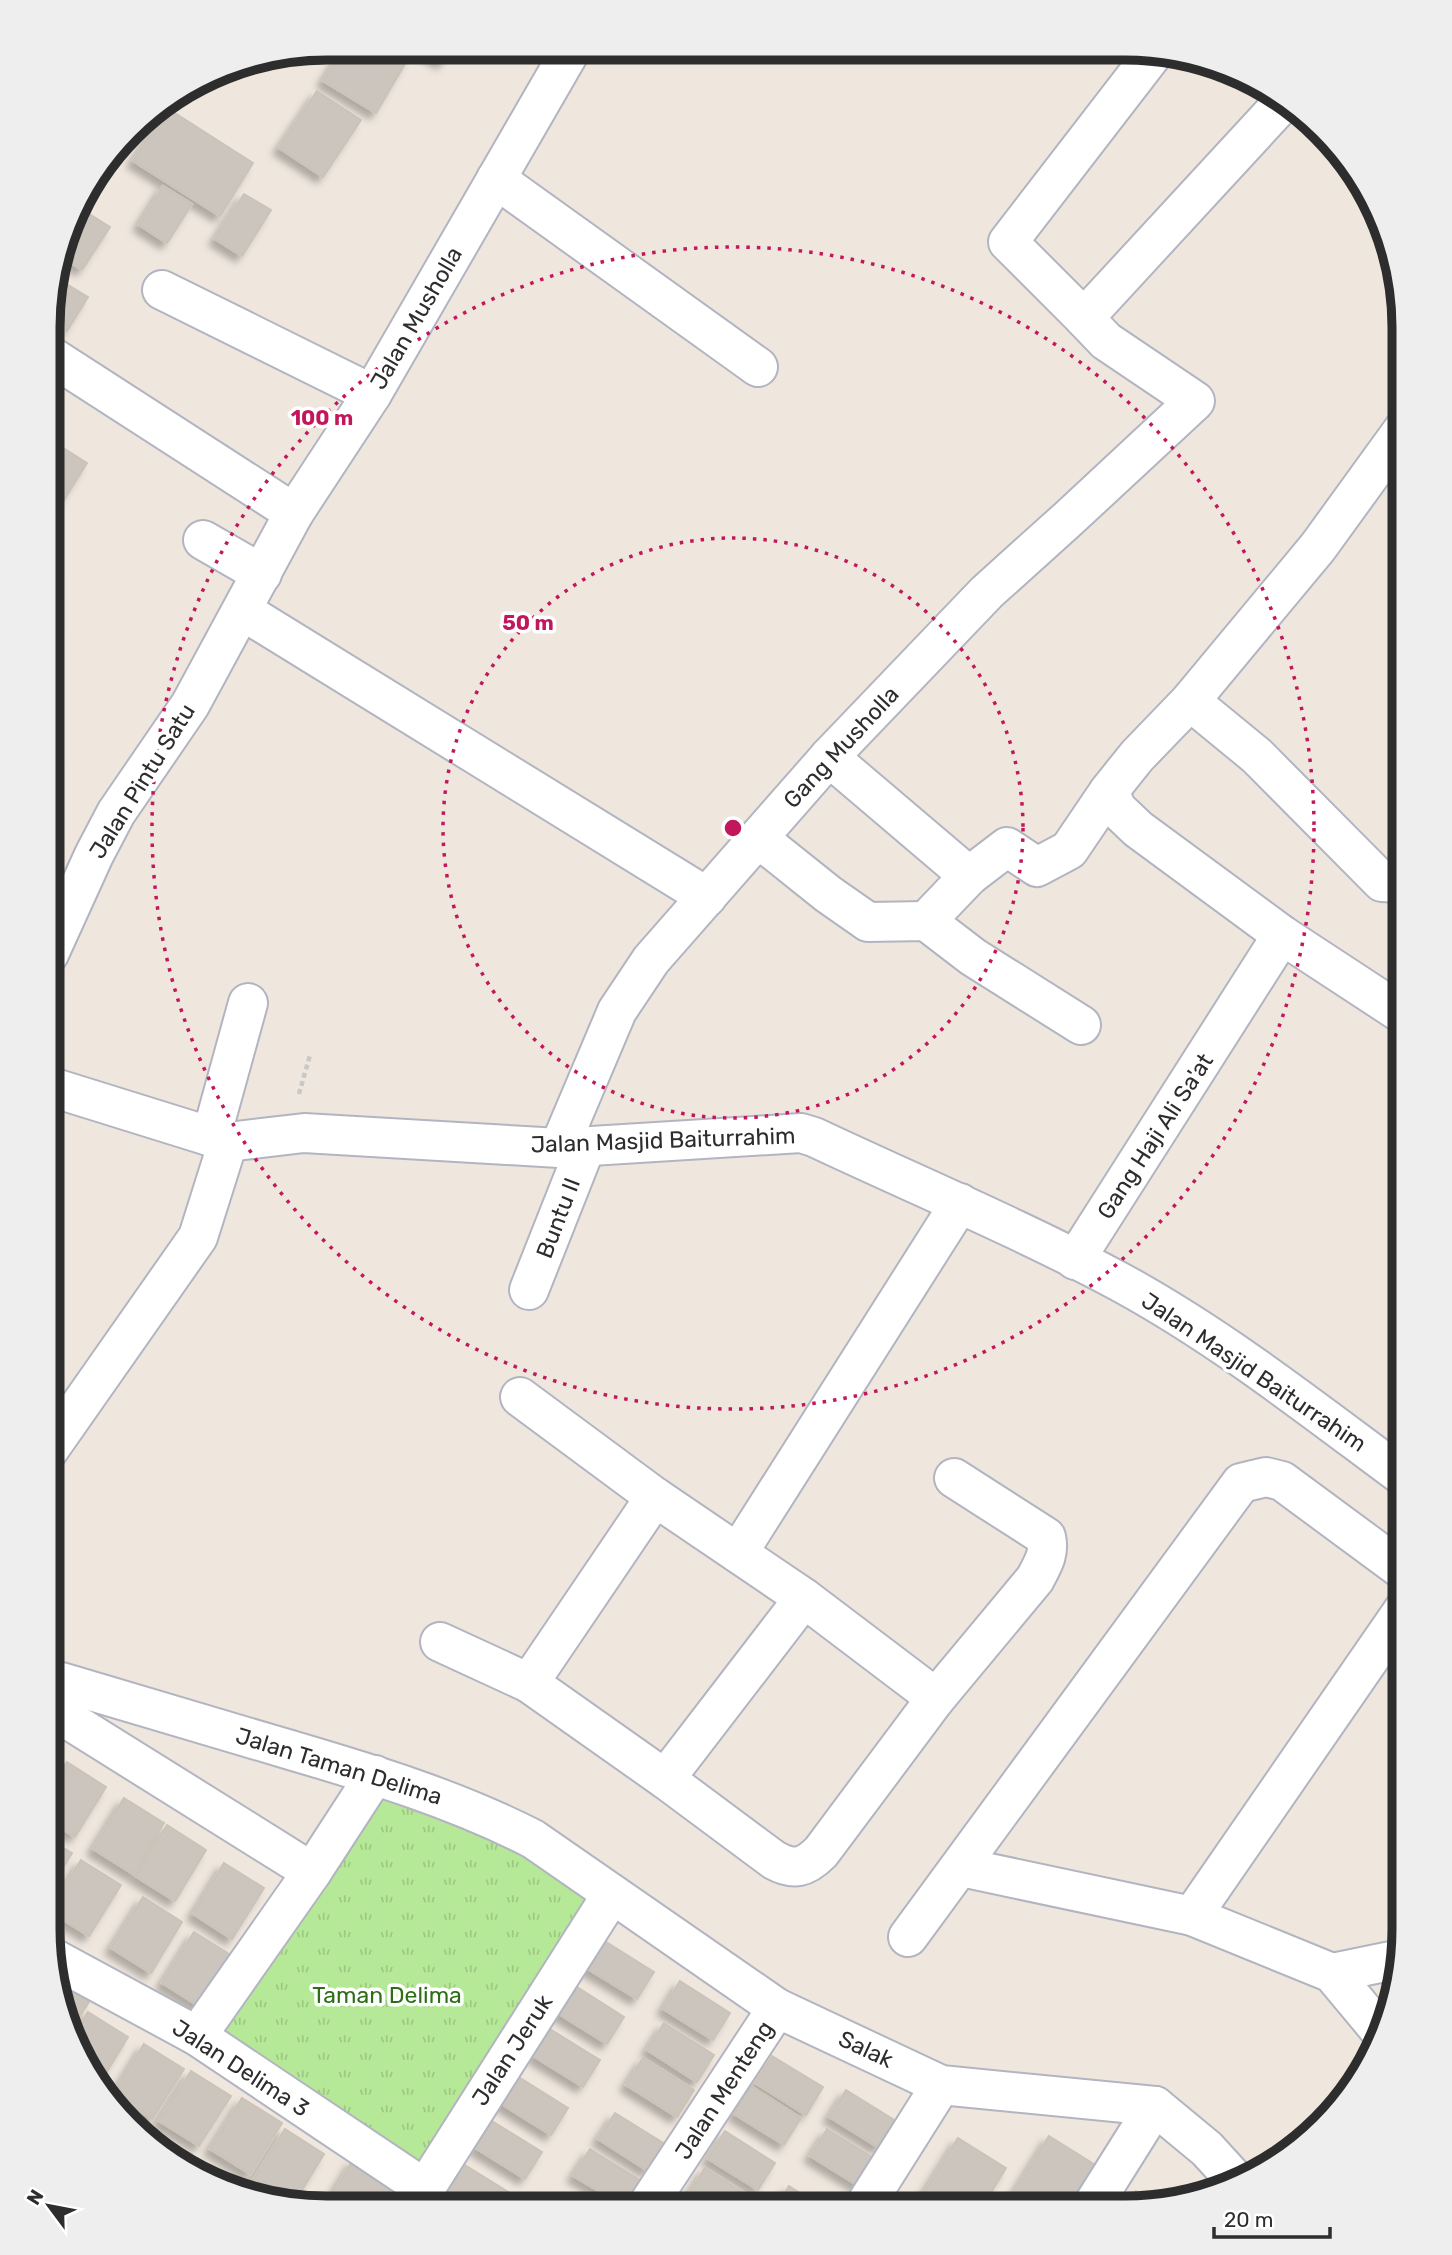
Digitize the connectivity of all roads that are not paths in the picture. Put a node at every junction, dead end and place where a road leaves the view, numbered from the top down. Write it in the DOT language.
graph roads {
  1 [pos="565,60"];
  2 [pos="1149,61"];
  3 [pos="1278,107"];
  4 [pos="496,179"];
  5 [pos="162,290"];
  6 [pos="1084,318"];
  7 [pos="59,361"];
  8 [pos="758,367"];
  9 [pos="372,394"];
  10 [pos="1392,445"];
  11 [pos="294,513"];
  12 [pos="203,540"];
  13 [pos="262,574"];
  14 [pos="243,611"];
  15 [pos="1190,701"];
  16 [pos="829,757"];
  17 [pos="1109,791"];
  18 [pos="758,838"];
  19 [pos="969,876"];
  20 [pos="1392,883"];
  21 [pos="707,897"];
  22 [pos="926,921"];
  23 [pos="59,932"];
  24 [pos="1282,935"];
  25 [pos="248,1003"];
  26 [pos="1392,1007"];
  27 [pos="1081,1025"];
  28 [pos="59,1089"];
  29 [pos="219,1140"];
  30 [pos="572,1147"];
  31 [pos="960,1203"];
  32 [pos="1075,1260"];
  33 [pos="529,1290"];
  34 [pos="520,1397"];
  35 [pos="59,1435"];
  36 [pos="1392,1468"];
  37 [pos="954,1478"];
  38 [pos="655,1497"];
  39 [pos="738,1553"];
  40 [pos="1392,1562"];
  41 [pos="804,1598"];
  42 [pos="1392,1626"];
  43 [pos="440,1642"];
  44 [pos="59,1682"];
  45 [pos="529,1683"];
  46 [pos="936,1698"];
  47 [pos="59,1714"];
  48 [pos="375,1775"];
  49 [pos="665,1779"];
  50 [pos="961,1867"];
  51 [pos="312,1871"];
  52 [pos="612,1894"];
  53 [pos="1192,1916"];
  54 [pos="908,1937"];
  55 [pos="1390,1960"];
  56 [pos="62,1963"];
  57 [pos="1332,1973"];
  58 [pos="777,2008"];
  59 [pos="1375,2024"];
  60 [pos="197,2036"];
  61 [pos="941,2085"];
  62 [pos="1155,2106"];
  63 [pos="1230,2174"];
  64 [pos="418,2196"];
  65 [pos="420,2196"];
  66 [pos="654,2196"];
  67 [pos="871,2196"];
  68 [pos="1099,2196"];
  1 -- 4 [label="street, Jalan Musholla"];
  2 -- 6 [label="street"];
  3 -- 6 [label="street"];
  4 -- 8 [label="street"];
  4 -- 9 [label="street, Jalan Musholla"];
  5 -- 9 [label="street"];
  6 -- 16 [label="street, Gang Musholla"];
  7 -- 11 [label="street"];
  9 -- 11 [label="street, Jalan Musholla"];
  10 -- 15 [label="street"];
  11 -- 13 [label="street, Jalan Musholla"];
  12 -- 13 [label="street"];
  13 -- 14 [label="street, Jalan Pintu Satu"];
  14 -- 21 [label="street"];
  14 -- 23 [label="street, Jalan Pintu Satu"];
  15 -- 17 [label="street"];
  15 -- 20 [label="street"];
  16 -- 18 [label="street, Gang Musholla"];
  16 -- 19 [label="street"];
  17 -- 19 [label="street"];
  17 -- 24 [label="street"];
  18 -- 21 [label="street, Gang Musholla"];
  18 -- 22 [label="street"];
  19 -- 22 [label="street"];
  21 -- 30 [label="street, Gang Musholla"];
  22 -- 27 [label="street"];
  24 -- 26 [label="street"];
  24 -- 32 [label="street, Gang Haji Ali Sa'at"];
  25 -- 29 [label="street"];
  28 -- 29 [label="street, Jalan Masjid Baiturrahim"];
  29 -- 30 [label="street, Jalan Masjid Baiturrahim"];
  29 -- 35 [label="street"];
  30 -- 31 [label="street, Jalan Masjid Baiturrahim"];
  30 -- 33 [label="street, Buntu II"];
  31 -- 32 [label="street, Jalan Masjid Baiturrahim"];
  31 -- 39 [label="street"];
  32 -- 36 [label="street, Jalan Masjid Baiturrahim"];
  34 -- 38 [label="street"];
  37 -- 46 [label="street"];
  38 -- 39 [label="street"];
  38 -- 45 [label="street"];
  39 -- 41 [label="street"];
  40 -- 50 [label="street"];
  41 -- 46 [label="street"];
  41 -- 49 [label="street"];
  42 -- 53 [label="street"];
  43 -- 45 [label="street"];
  44 -- 48 [label="street, Jalan Taman Delima"];
  45 -- 49 [label="street"];
  46 -- 49 [label="street"];
  47 -- 51 [label="street"];
  48 -- 51 [label="street"];
  48 -- 52 [label="street, Jalan Taman Delima"];
  50 -- 53 [label="street"];
  50 -- 54 [label="street"];
  51 -- 60 [label="street"];
  52 -- 58 [label="street, Salak"];
  52 -- 65 [label="street, Jalan Jeruk"];
  53 -- 57 [label="street"];
  55 -- 57 [label="street"];
  56 -- 60 [label="street, Jalan Delima 3"];
  57 -- 59 [label="street"];
  58 -- 61 [label="street, Salak"];
  58 -- 66 [label="street, Jalan Menteng"];
  60 -- 64 [label="street, Jalan Delima 3"];
  61 -- 62 [label="street, Salak"];
  61 -- 67 [label="street"];
  62 -- 63 [label="street"];
  62 -- 68 [label="street"];
}
